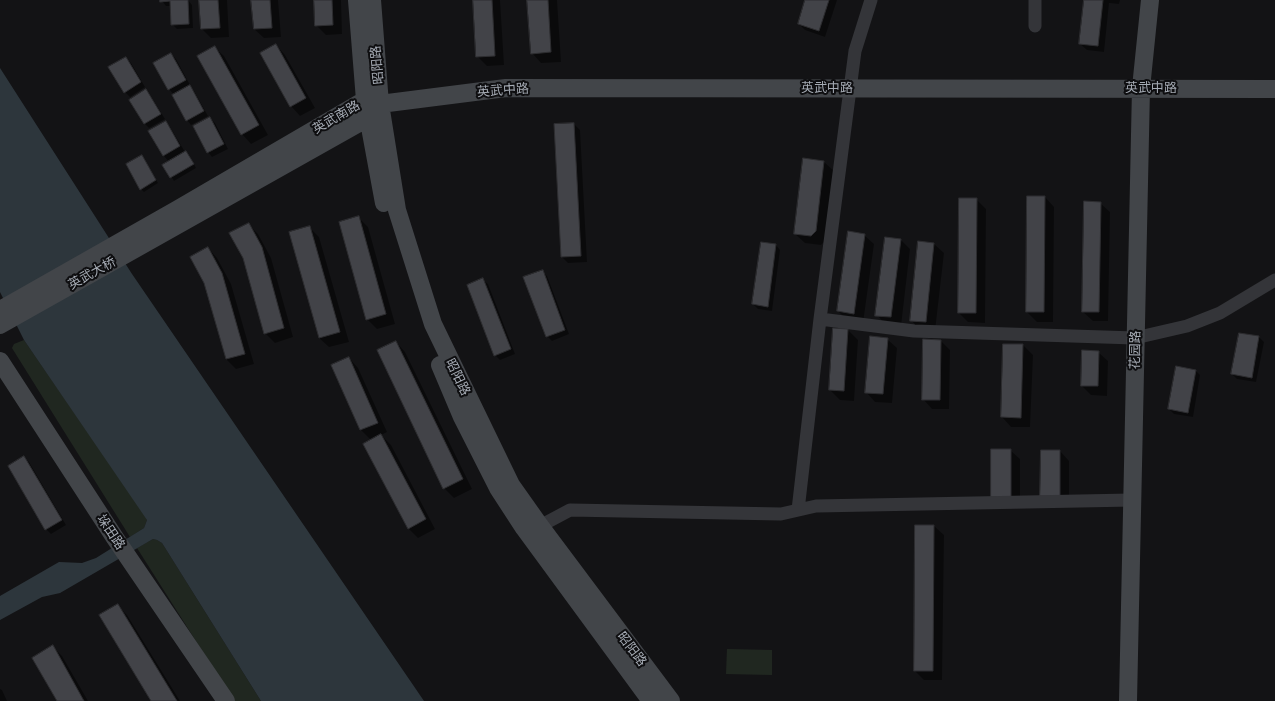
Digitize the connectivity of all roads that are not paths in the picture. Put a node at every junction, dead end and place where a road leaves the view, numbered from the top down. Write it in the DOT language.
graph roads {
  1 [pos="357,0"];
  2 [pos="372,0"];
  3 [pos="871,0"];
  4 [pos="1035,0"];
  5 [pos="1150,0"];
  6 [pos="1035,26"];
  7 [pos="851,88"];
  8 [pos="1141,88"];
  9 [pos="1275,89"];
  10 [pos="372,102"];
  11 [pos="368,118"];
  12 [pos="181,215"];
  13 [pos="1275,280"];
  14 [pos="0,310"];
  15 [pos="820,319"];
  16 [pos="0,325"];
  17 [pos="1135,338"];
  18 [pos="0,361"];
  19 [pos="1132,500"];
  20 [pos="798,510"];
  21 [pos="540,526"];
  22 [pos="226,701"];
  23 [pos="651,701"];
  24 [pos="671,701"];
  25 [pos="1128,701"];
  1 -- 10 [label="main road, 昭阳路"];
  2 -- 10 [label="main road, 昭阳路"];
  3 -- 7 [label="street"];
  4 -- 6 [label="street"];
  5 -- 8 [label="main road, 花园路"];
  7 -- 8 [label="main road, 英武中路"];
  7 -- 10 [label="main road, 英武中路"];
  7 -- 15 [label="street"];
  8 -- 9 [label="main road, 英武中路"];
  8 -- 17 [label="main road, 花园路"];
  10 -- 11 [label="main road, 昭阳路"];
  10 -- 12 [label="main road, 英武南路"];
  10 -- 21 [label="main road, 昭阳路"];
  11 -- 12 [label="main road, 英武南路"];
  11 -- 23 [label="main road, 昭阳路"];
  12 -- 14 [label="main road, 英武大桥"];
  12 -- 16 [label="main road, 英武大桥"];
  13 -- 17 [label="street"];
  15 -- 17 [label="street"];
  15 -- 20 [label="street"];
  17 -- 19 [label="main road, 花园路"];
  18 -- 22 [label="main road, 垛田路"];
  19 -- 20 [label="street"];
  19 -- 25 [label="main road, 花园路"];
  20 -- 21 [label="street"];
  21 -- 24 [label="main road, 昭阳路"];
}
